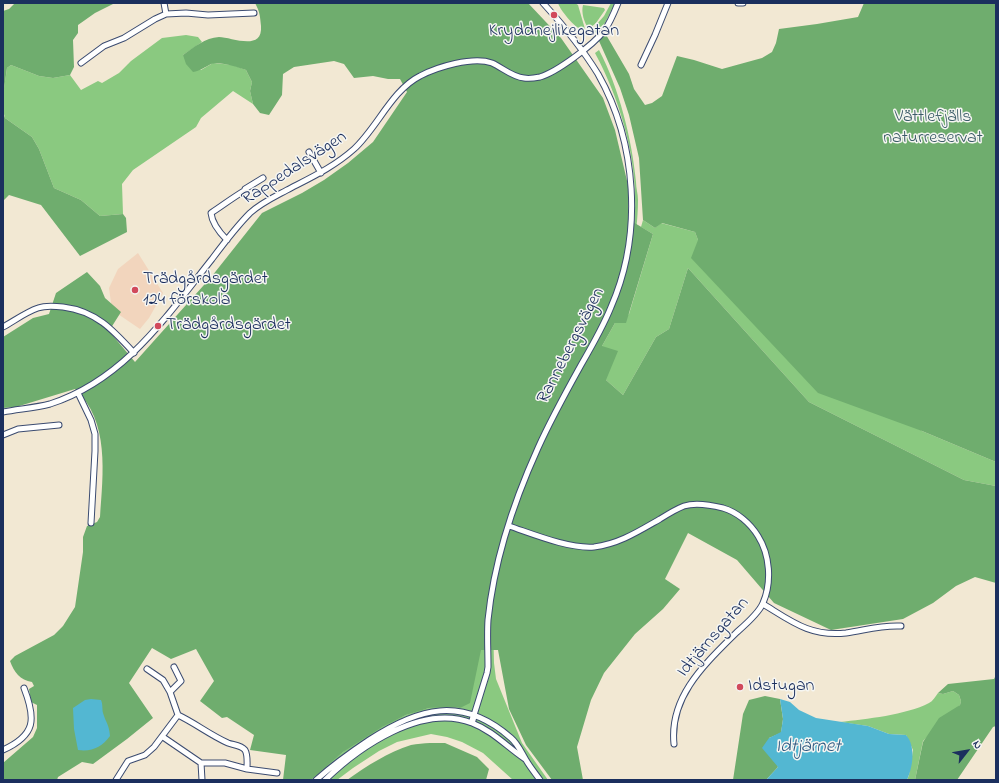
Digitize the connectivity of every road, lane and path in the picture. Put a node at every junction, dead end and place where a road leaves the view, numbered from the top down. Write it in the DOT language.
graph roads {
  1 [pos="164,3"];
  2 [pos="543,3"];
  3 [pos="618,3"];
  4 [pos="668,3"];
  5 [pos="738,3"];
  6 [pos="743,3"];
  7 [pos="254,13"];
  8 [pos="166,14"];
  9 [pos="582,50"];
  10 [pos="81,63"];
  11 [pos="641,65"];
  12 [pos="308,152"];
  13 [pos="320,173"];
  14 [pos="263,178"];
  15 [pos="227,240"];
  16 [pos="3,327"];
  17 [pos="134,353"];
  18 [pos="78,393"];
  19 [pos="3,412"];
  20 [pos="59,425"];
  21 [pos="3,435"];
  22 [pos="90,522"];
  23 [pos="509,526"];
  24 [pos="762,604"];
  25 [pos="901,626"];
  26 [pos="174,667"];
  27 [pos="147,669"];
  28 [pos="24,688"];
  29 [pos="170,692"];
  30 [pos="178,715"];
  31 [pos="474,715"];
  32 [pos="472,722"];
  33 [pos="163,737"];
  34 [pos="674,744"];
  35 [pos="3,750"];
  36 [pos="526,759"];
  37 [pos="200,764"];
  38 [pos="246,769"];
  39 [pos="277,773"];
  40 [pos="116,780"];
  41 [pos="202,780"];
  42 [pos="316,780"];
  43 [pos="325,780"];
  44 [pos="540,780"];
  1 -- 8 [label="street"];
  2 -- 9 [label="street, Rannebergsvägen"];
  3 -- 9 [label="street"];
  4 -- 11 [label="street"];
  5 -- 6 [label="street"];
  7 -- 8 [label="street"];
  8 -- 10 [label="street"];
  9 -- 13 [label="street, Rappedalsvägen"];
  9 -- 23 [label="street, Rannebergsvägen"];
  12 -- 13 [label="street"];
  13 -- 15 [label="street, Rappedalsvägen"];
  14 -- 15 [label="street"];
  15 -- 17 [label="street, Rappedalsvägen"];
  16 -- 17 [label="street"];
  17 -- 18 [label="street, Rappedalsvägen"];
  18 -- 19 [label="street, Rappedalsvägen"];
  18 -- 22 [label="street"];
  20 -- 21 [label="street"];
  23 -- 24 [label="street, Idtjärnsgatan"];
  23 -- 31 [label="street, Rannebergsvägen"];
  24 -- 25 [label="street"];
  24 -- 34 [label="street, Idtjärnsgatan"];
  26 -- 29 [label="street"];
  27 -- 29 [label="street"];
  28 -- 35 [label="street"];
  29 -- 30 [label="street"];
  30 -- 33 [label="street"];
  30 -- 38 [label="street"];
  31 -- 32 [label="street, Rannebergsvägen"];
  31 -- 36 [label="street"];
  31 -- 42 [label="street"];
  32 -- 36 [label="street"];
  32 -- 43 [label="street"];
  33 -- 37 [label="street"];
  33 -- 40 [label="street"];
  36 -- 44 [label="street"];
  37 -- 38 [label="street"];
  37 -- 41 [label="street"];
  38 -- 39 [label="street"];
}
